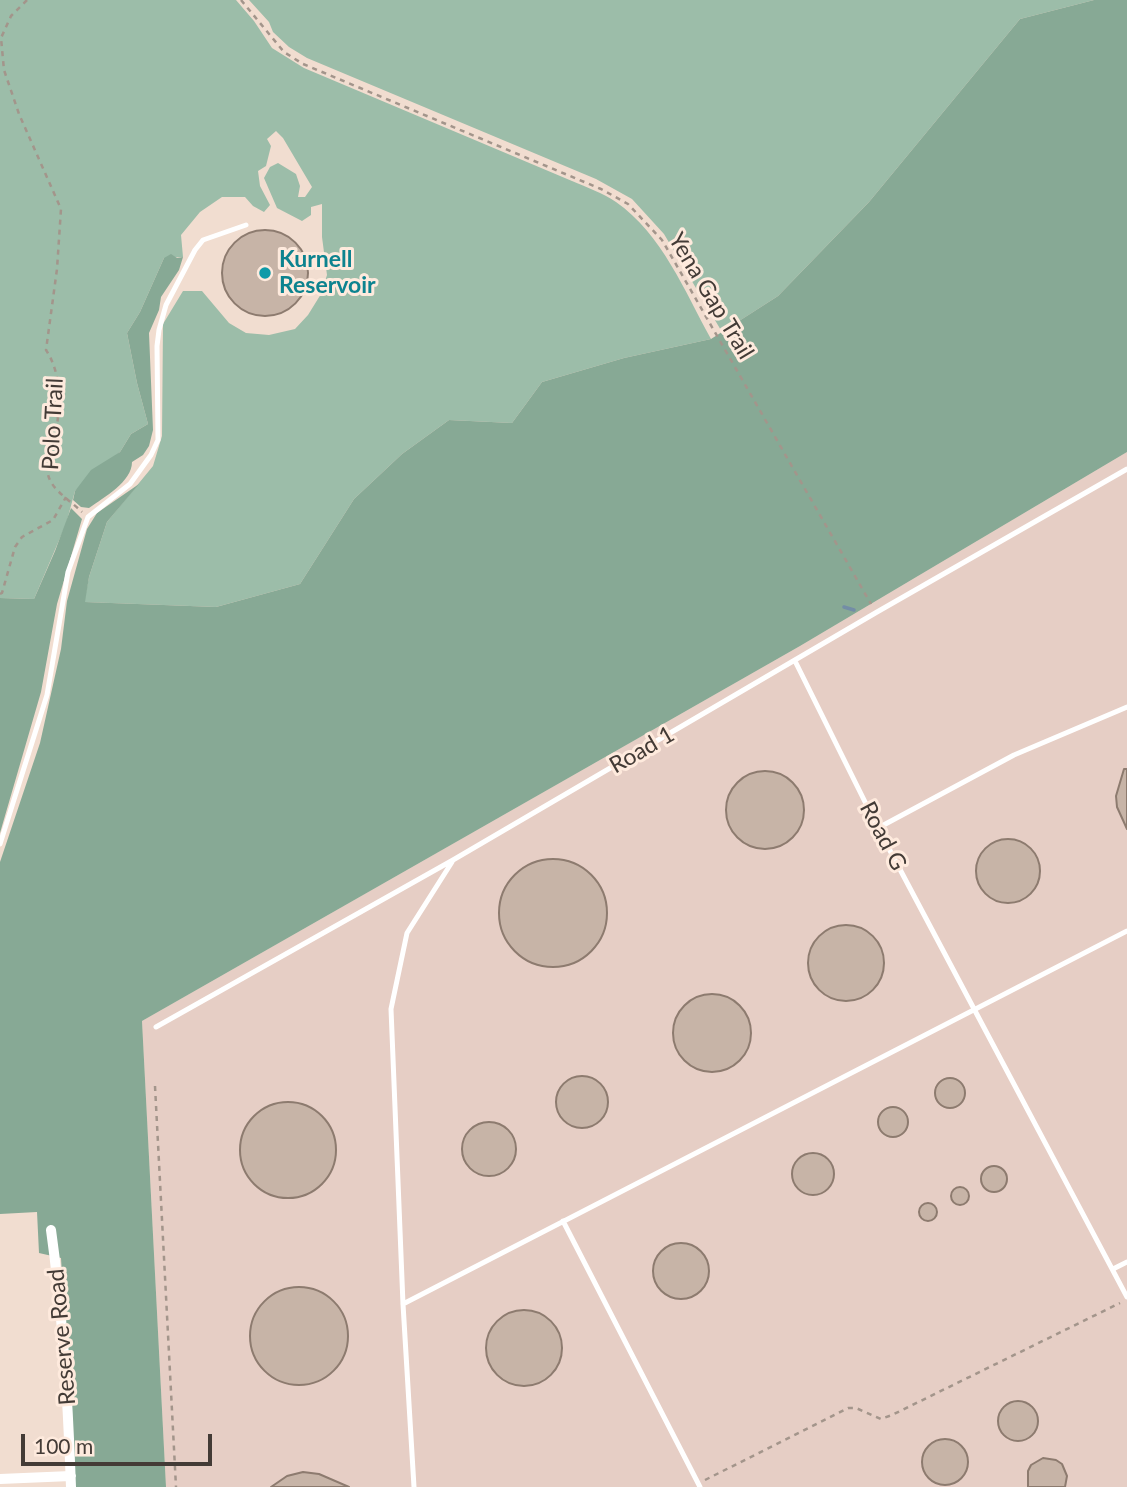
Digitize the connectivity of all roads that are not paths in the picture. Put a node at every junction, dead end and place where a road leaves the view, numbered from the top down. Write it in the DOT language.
graph roads {
  1 [pos="246,225"];
  2 [pos="1127,469"];
  3 [pos="795,660"];
  4 [pos="1127,707"];
  5 [pos="878,828"];
  6 [pos="0,844"];
  7 [pos="453,860"];
  8 [pos="1127,931"];
  9 [pos="976,1009"];
  10 [pos="156,1027"];
  11 [pos="563,1221"];
  12 [pos="51,1230"];
  13 [pos="1127,1262"];
  14 [pos="1113,1269"];
  15 [pos="1127,1298"];
  16 [pos="403,1304"];
  17 [pos="0,1479"];
  18 [pos="71,1482"];
  19 [pos="700,1485"];
  20 [pos="414,1487"];
  1 -- 6 [label="lane"];
  2 -- 3 [label="lane, Road 1"];
  3 -- 5 [label="lane, Road G"];
  3 -- 7 [label="lane, Road 1"];
  4 -- 5 [label="lane"];
  5 -- 9 [label="lane, Road G"];
  7 -- 10 [label="lane, Road 1"];
  7 -- 16 [label="lane"];
  8 -- 9 [label="lane"];
  9 -- 11 [label="lane"];
  9 -- 14 [label="lane, Road G"];
  11 -- 16 [label="lane"];
  11 -- 19 [label="lane"];
  12 -- 18 [label="street, Reserve Road"];
  13 -- 14 [label="lane"];
  14 -- 15 [label="lane, Road G"];
  16 -- 20 [label="lane"];
  17 -- 18 [label="street"];
}
